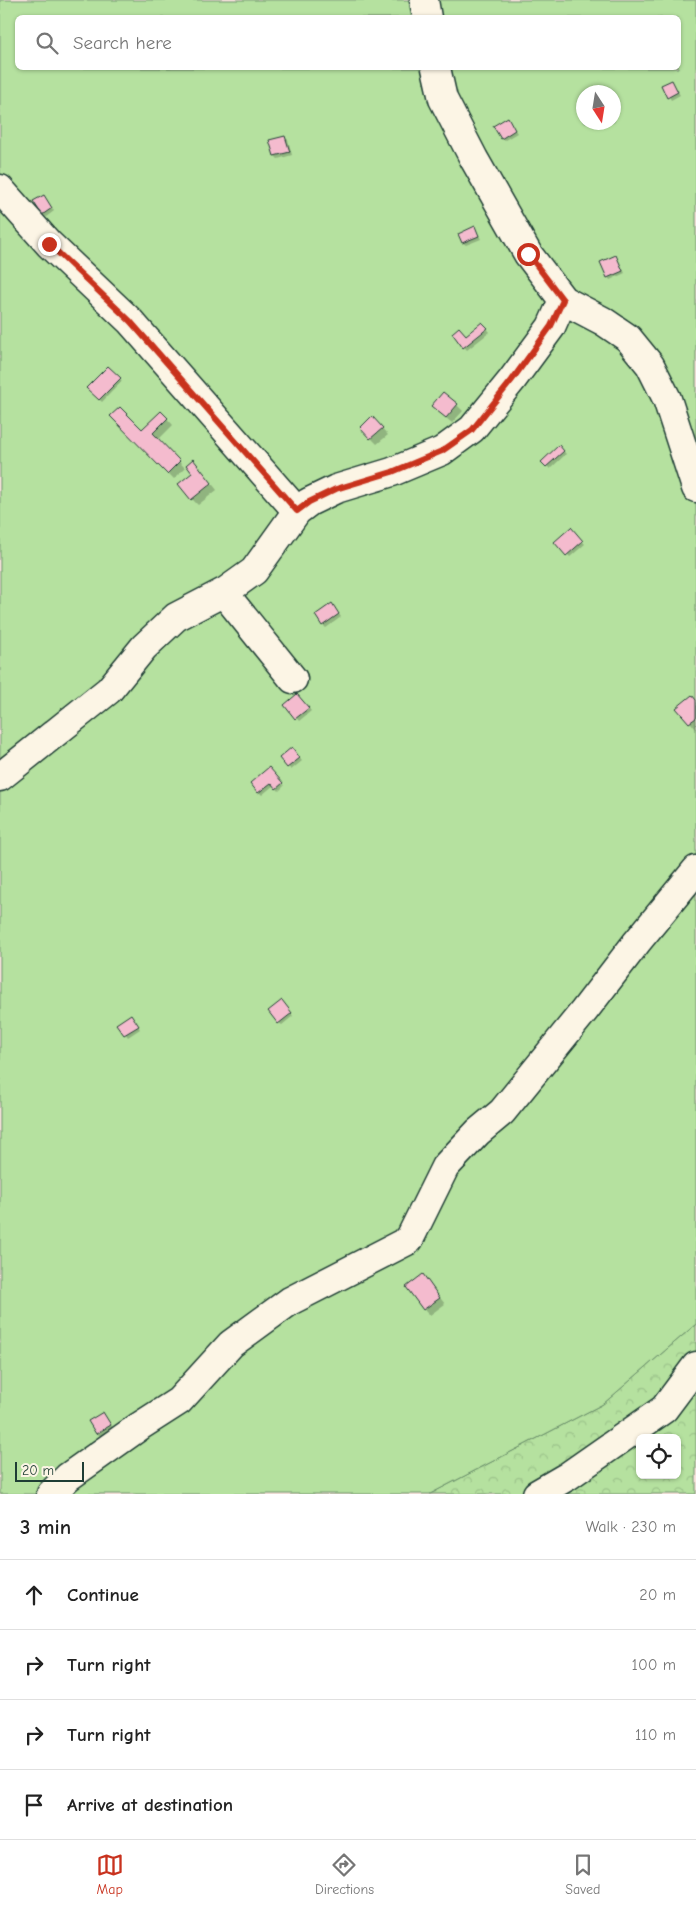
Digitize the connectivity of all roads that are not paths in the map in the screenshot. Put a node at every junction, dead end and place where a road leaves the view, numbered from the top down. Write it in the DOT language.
graph roads {
  1 [pos="424,0"];
  2 [pos="426,15"];
  3 [pos="437,70"];
  4 [pos="0,189"];
  5 [pos="563,300"];
  6 [pos="696,488"];
  7 [pos="297,511"];
  8 [pos="226,591"];
  9 [pos="293,679"];
  10 [pos="0,777"];
  11 [pos="694,882"];
  12 [pos="696,1366"];
  13 [pos="51,1494"];
  14 [pos="537,1494"];
  1 -- 2 [label="street"];
  3 -- 5 [label="street"];
  4 -- 7 [label="street"];
  5 -- 6 [label="street"];
  5 -- 7 [label="street"];
  7 -- 8 [label="street"];
  8 -- 9 [label="street"];
  8 -- 10 [label="street"];
  11 -- 13 [label="street"];
  12 -- 14 [label="street"];
}
